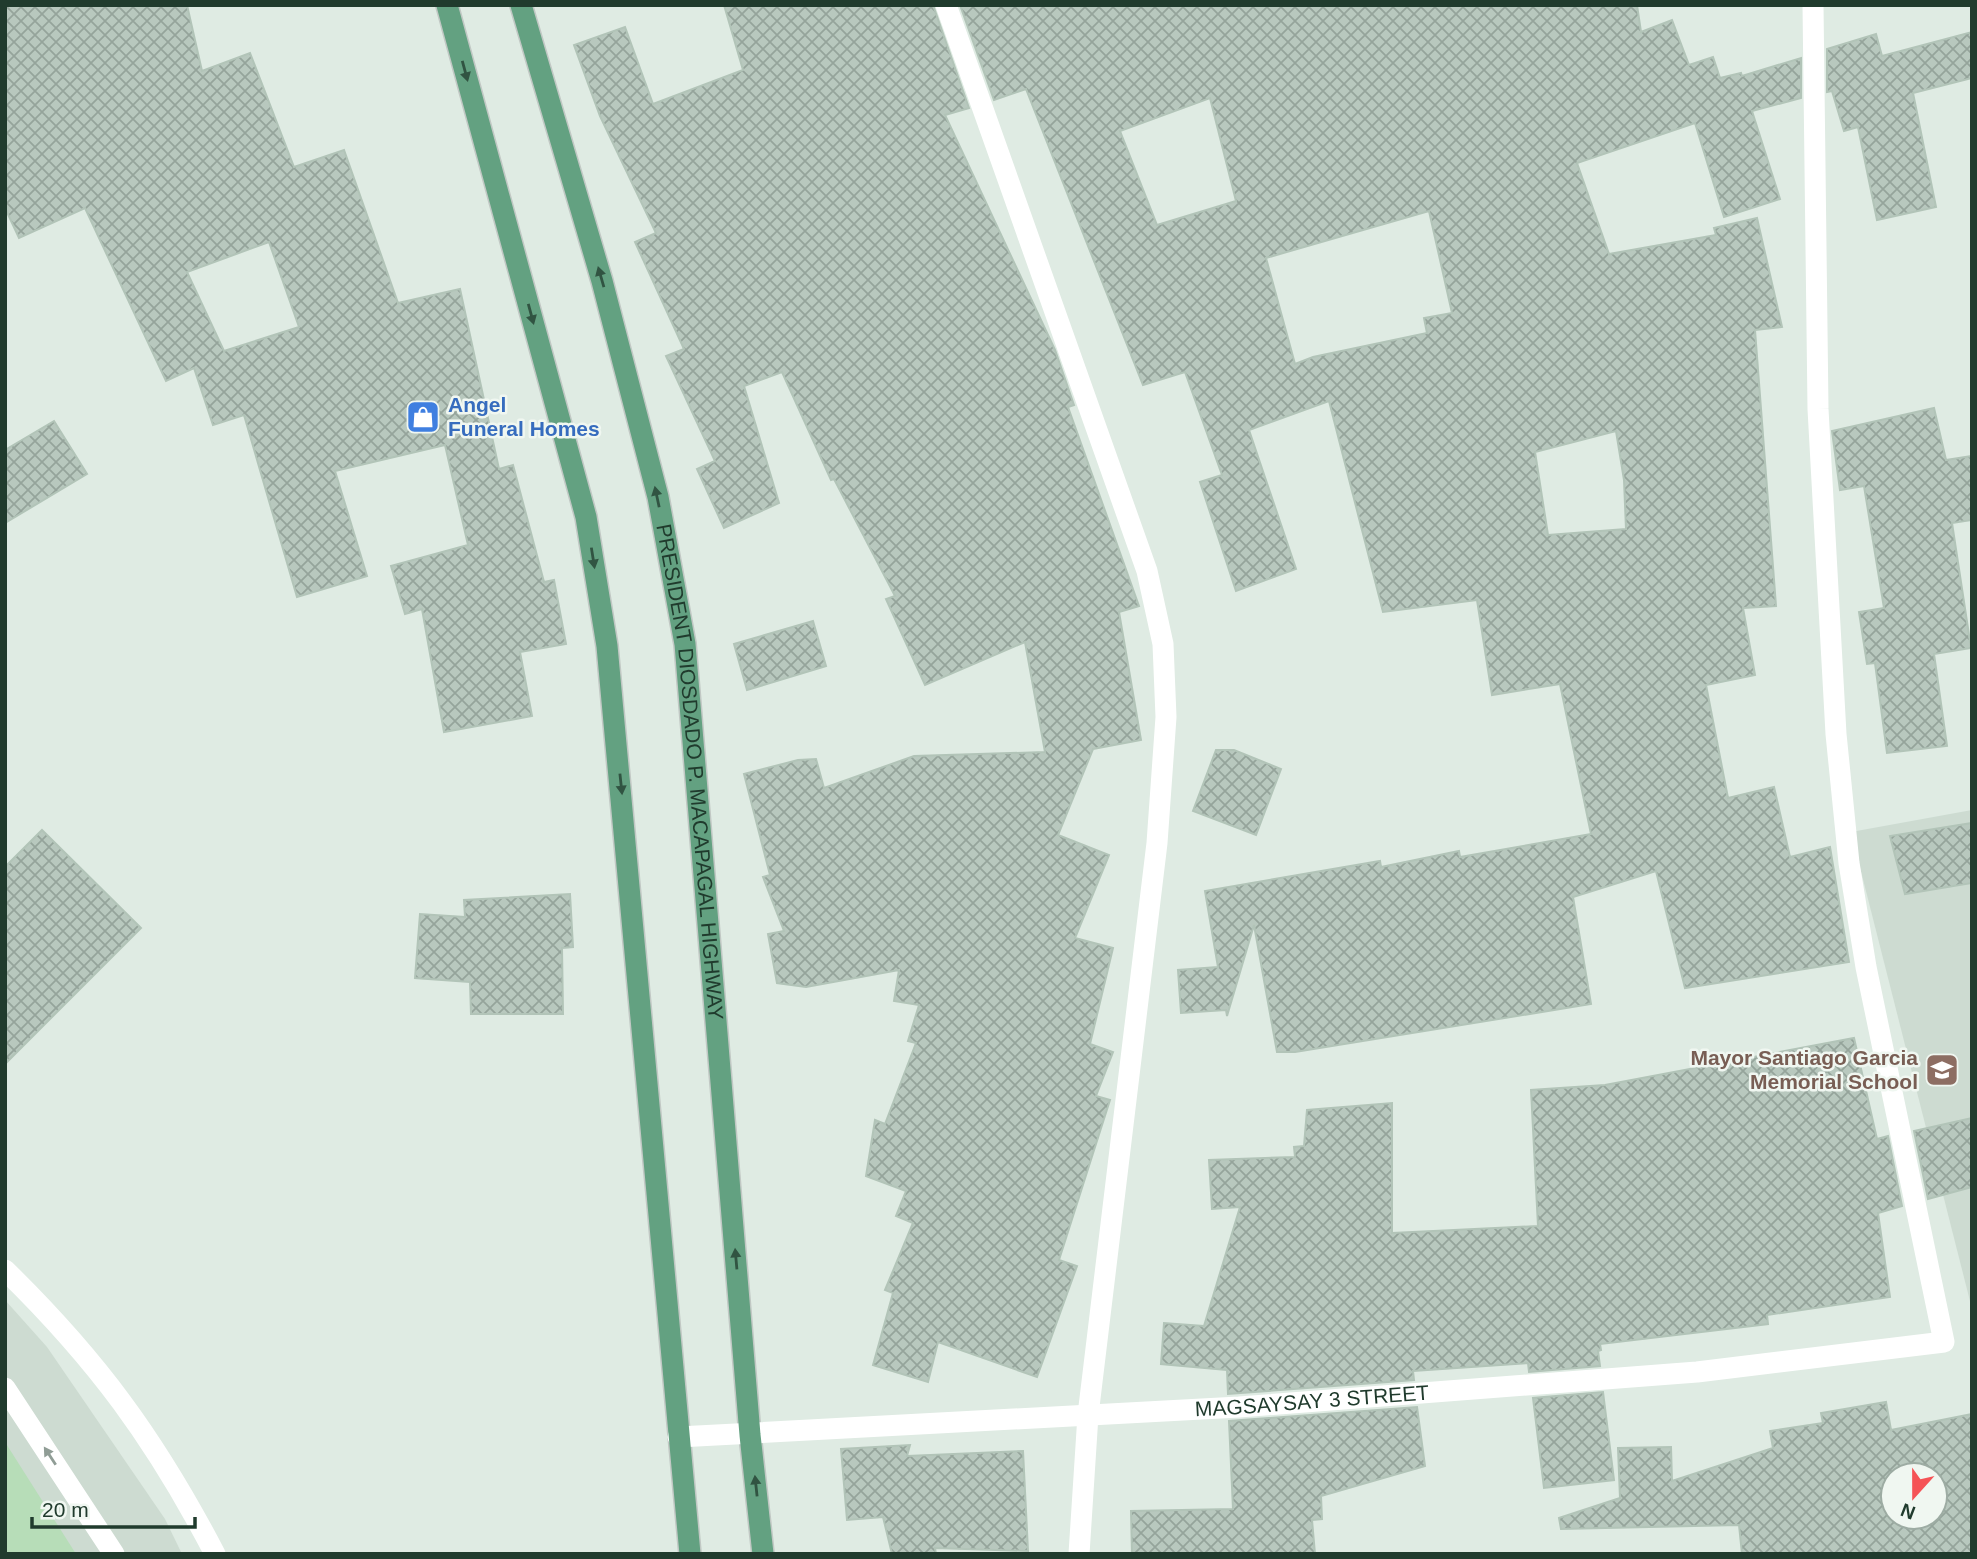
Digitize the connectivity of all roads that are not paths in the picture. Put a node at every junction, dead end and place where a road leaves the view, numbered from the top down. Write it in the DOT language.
graph roads {
  1 [pos="447,5"];
  2 [pos="521,5"];
  3 [pos="946,5"];
  4 [pos="1813,5"];
  5 [pos="5,1270"];
  6 [pos="5,1388"];
  7 [pos="1088,1415"];
  8 [pos="751,1435"];
  9 [pos="678,1437"];
  10 [pos="114,1554"];
  11 [pos="215,1554"];
  12 [pos="690,1554"];
  13 [pos="763,1554"];
  14 [pos="1079,1554"];
  1 -- 9 [label="main road, one-way"];
  8 -- 2 [label="main road, PRESIDENT DIOSDADO P. MACAPAGAL HIGHWAY, one-way"];
  3 -- 7 [label="street"];
  4 -- 7 [label="street, MAGSAYSAY 3 STREET"];
  5 -- 11 [label="street"];
  10 -- 6 [label="street, one-way"];
  7 -- 8 [label="street, MAGSAYSAY 3 STREET"];
  7 -- 14 [label="street"];
  8 -- 9 [label="street, MAGSAYSAY 3 STREET"];
  13 -- 8 [label="main road, PRESIDENT DIOSDADO P. MACAPAGAL HIGHWAY, one-way"];
  9 -- 12 [label="main road"];
}
